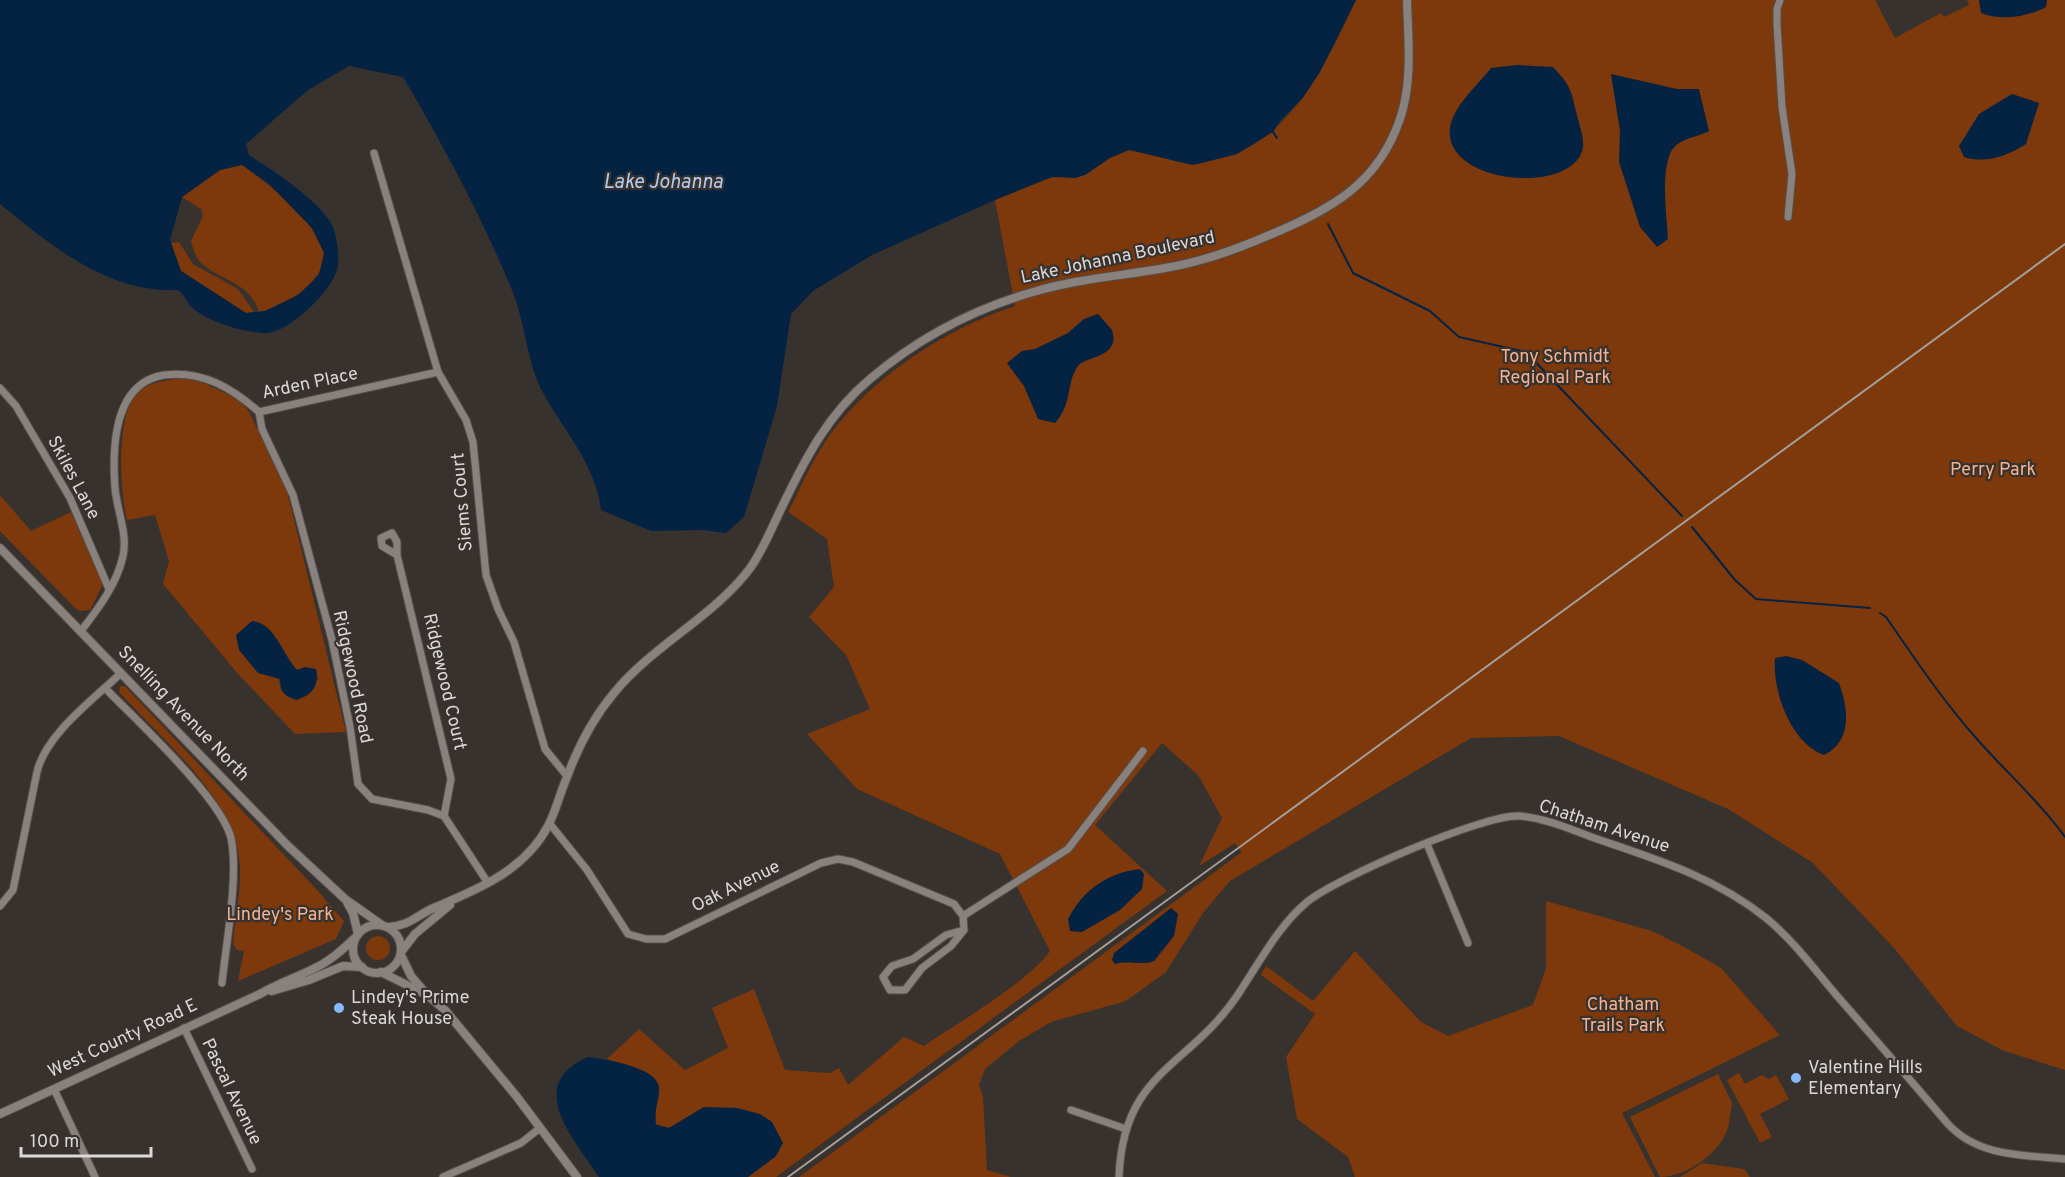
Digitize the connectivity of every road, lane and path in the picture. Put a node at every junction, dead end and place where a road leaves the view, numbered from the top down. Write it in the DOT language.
graph roads {
  1 [pos="1407,0"];
  2 [pos="1780,0"];
  3 [pos="374,153"];
  4 [pos="1788,217"];
  5 [pos="438,372"];
  6 [pos="0,388"];
  7 [pos="259,412"];
  8 [pos="0,548"];
  9 [pos="397,555"];
  10 [pos="110,589"];
  11 [pos="81,631"];
  12 [pos="121,673"];
  13 [pos="105,688"];
  14 [pos="1143,751"];
  15 [pos="567,776"];
  16 [pos="444,816"];
  17 [pos="550,824"];
  18 [pos="1427,844"];
  19 [pos="488,883"];
  20 [pos="345,899"];
  21 [pos="454,900"];
  22 [pos="0,906"];
  23 [pos="963,915"];
  24 [pos="385,926"];
  25 [pos="964,930"];
  26 [pos="357,936"];
  27 [pos="1468,943"];
  28 [pos="401,953"];
  29 [pos="362,967"];
  30 [pos="381,972"];
  31 [pos="222,983"];
  32 [pos="260,994"];
  33 [pos="427,995"];
  34 [pos="184,1028"];
  35 [pos="54,1089"];
  36 [pos="1071,1110"];
  37 [pos="0,1114"];
  38 [pos="540,1128"];
  39 [pos="1126,1129"];
  40 [pos="2065,1159"];
  41 [pos="252,1169"];
  42 [pos="95,1177"];
  43 [pos="443,1177"];
  44 [pos="577,1177"];
  45 [pos="1119,1177"];
  1 -- 15 [label="street, Lake Johanna Boulevard"];
  2 -- 4 [label="street"];
  3 -- 5 [label="street, Siems Court"];
  5 -- 7 [label="street, Arden Place"];
  5 -- 15 [label="street, Siems Court"];
  6 -- 10 [label="street, Skiles Lane"];
  7 -- 10 [label="street, Arden Place"];
  7 -- 16 [label="street, Ridgewood Road"];
  8 -- 11 [label="street, Snelling Avenue North"];
  9 -- 16 [label="street, Ridgewood Court"];
  10 -- 11 [label="street, Arden Place"];
  11 -- 12 [label="street, Snelling Avenue North"];
  12 -- 13 [label="street"];
  12 -- 20 [label="street, Snelling Avenue North"];
  13 -- 22 [label="street"];
  13 -- 31 [label="street, Snelling Avenue North"];
  14 -- 23 [label="street"];
  15 -- 17 [label="street, Lake Johanna Boulevard"];
  16 -- 19 [label="street"];
  17 -- 19 [label="street, Lake Johanna Boulevard"];
  17 -- 23 [label="street, Oak Avenue"];
  18 -- 27 [label="street"];
  18 -- 39 [label="street, Chatham Avenue"];
  18 -- 40 [label="street, Chatham Avenue"];
  19 -- 21 [label="street, Lake Johanna Boulevard"];
  20 -- 24 [label="street, Snelling Avenue North"];
  20 -- 26 [label="street, Snelling Avenue North"];
  21 -- 24 [label="street, Lake Johanna Boulevard"];
  21 -- 28 [label="street, Lake Johanna Boulevard"];
  23 -- 25 [label="street"];
  24 -- 26 [label="street"];
  24 -- 28 [label="street"];
  25 -- 25 [label="street"];
  26 -- 29 [label="street"];
  26 -- 32 [label="street, West County Road E"];
  28 -- 30 [label="street"];
  28 -- 33 [label="street"];
  29 -- 30 [label="street"];
  29 -- 32 [label="street, West County Road E"];
  30 -- 33 [label="street"];
  32 -- 34 [label="street, West County Road E"];
  33 -- 38 [label="street"];
  34 -- 35 [label="street, West County Road E"];
  34 -- 41 [label="street, Pascal Avenue"];
  35 -- 37 [label="street, West County Road E"];
  35 -- 42 [label="street"];
  36 -- 39 [label="street"];
  38 -- 43 [label="street"];
  38 -- 44 [label="street"];
  39 -- 45 [label="street, Chatham Avenue"];
}
